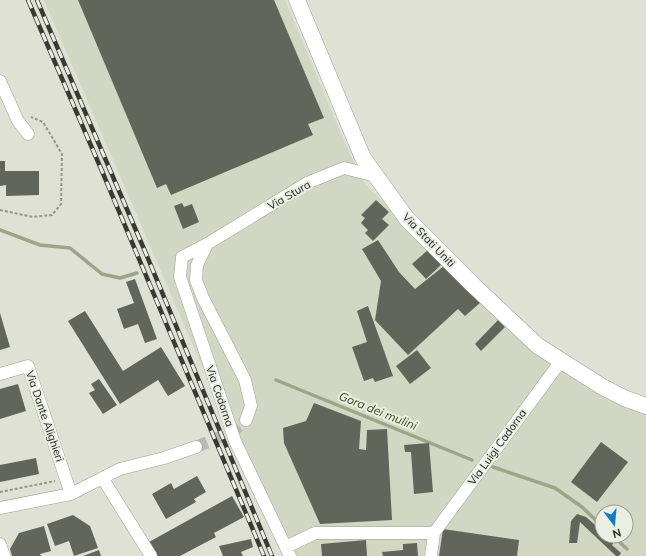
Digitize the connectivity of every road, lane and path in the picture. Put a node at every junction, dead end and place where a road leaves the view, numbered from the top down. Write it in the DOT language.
graph roads {
  1 [pos="297,0"];
  2 [pos="0,81"];
  3 [pos="18,121"];
  4 [pos="28,134"];
  5 [pos="376,176"];
  6 [pos="0,210"];
  7 [pos="208,244"];
  8 [pos="561,361"];
  9 [pos="0,374"];
  10 [pos="646,406"];
  11 [pos="246,420"];
  12 [pos="196,447"];
  13 [pos="66,479"];
  14 [pos="103,479"];
  15 [pos="0,492"];
  16 [pos="71,494"];
  17 [pos="0,508"];
  18 [pos="434,533"];
  19 [pos="0,544"];
  20 [pos="288,551"];
  21 [pos="4,556"];
  22 [pos="151,556"];
  23 [pos="431,556"];
  1 -- 5 [label="street, Via Stati Uniti"];
  2 -- 3 [label="street"];
  3 -- 4 [label="street"];
  3 -- 6 [label="path"];
  5 -- 7 [label="street, Via Stura"];
  5 -- 8 [label="street, Via Stati Uniti"];
  7 -- 11 [label="street"];
  7 -- 20 [label="street, Via Cadorna"];
  8 -- 10 [label="street, Via Stati Uniti"];
  8 -- 18 [label="street, Via Luigi Cadorna"];
  9 -- 13 [label="street, Via Dante Alighieri"];
  12 -- 14 [label="street"];
  13 -- 15 [label="path"];
  13 -- 16 [label="street, Via Dante Alighieri"];
  14 -- 16 [label="street"];
  14 -- 22 [label="street"];
  16 -- 17 [label="street"];
  18 -- 20 [label="street"];
  18 -- 23 [label="street, Via Luigi Cadorna"];
  19 -- 21 [label="street"];
}
